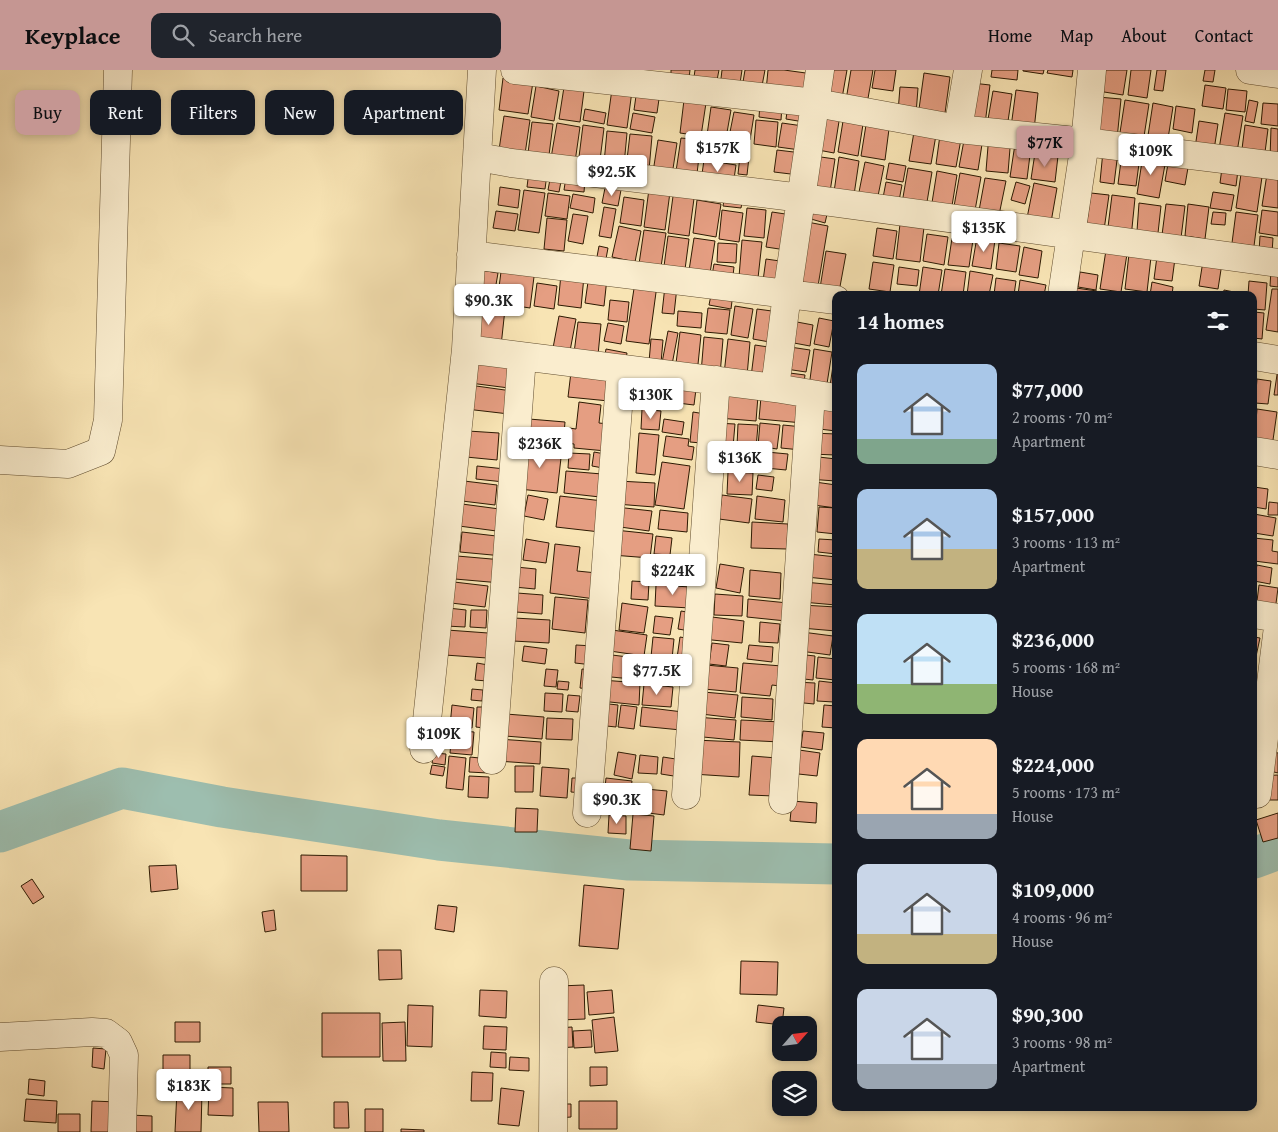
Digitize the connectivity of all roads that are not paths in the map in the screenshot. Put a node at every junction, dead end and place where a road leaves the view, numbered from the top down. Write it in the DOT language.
graph roads {
  1 [pos="118,70"];
  2 [pos="482,70"];
  3 [pos="515,70"];
  4 [pos="820,70"];
  5 [pos="968,70"];
  6 [pos="1092,70"];
  7 [pos="1250,70"];
  8 [pos="1278,74"];
  9 [pos="816,103"];
  10 [pos="958,130"];
  11 [pos="1085,142"];
  12 [pos="478,158"];
  13 [pos="1278,166"];
  14 [pos="802,198"];
  15 [pos="1070,235"];
  16 [pos="471,255"];
  17 [pos="1278,263"];
  18 [pos="1063,291"];
  19 [pos="787,294"];
  20 [pos="832,300"];
  21 [pos="466,349"];
  22 [pos="1257,356"];
  23 [pos="522,357"];
  24 [pos="1278,360"];
  25 [pos="621,369"];
  26 [pos="716,380"];
  27 [pos="775,388"];
  28 [pos="823,396"];
  29 [pos="1257,452"];
  30 [pos="1278,455"];
  31 [pos="0,460"];
  32 [pos="1257,614"];
  33 [pos="1278,618"];
  34 [pos="1278,627"];
  35 [pos="424,749"];
  36 [pos="492,760"];
  37 [pos="1257,794"];
  38 [pos="686,795"];
  39 [pos="783,800"];
  40 [pos="587,813"];
  41 [pos="554,981"];
  42 [pos="0,1036"];
  43 [pos="122,1132"];
  44 [pos="553,1132"];
  1 -- 31 [label="street"];
  2 -- 12 [label="street"];
  3 -- 9 [label="street"];
  4 -- 9 [label="street"];
  5 -- 10 [label="street"];
  6 -- 11 [label="street"];
  7 -- 8 [label="street"];
  9 -- 10 [label="street"];
  9 -- 14 [label="street"];
  10 -- 11 [label="street"];
  11 -- 13 [label="street"];
  11 -- 15 [label="street"];
  12 -- 14 [label="street"];
  12 -- 16 [label="street"];
  14 -- 15 [label="street"];
  14 -- 19 [label="street"];
  15 -- 17 [label="street"];
  15 -- 18 [label="street"];
  16 -- 19 [label="street"];
  16 -- 21 [label="street"];
  19 -- 20 [label="street"];
  19 -- 27 [label="street"];
  21 -- 23 [label="street"];
  21 -- 35 [label="street"];
  22 -- 24 [label="street"];
  23 -- 25 [label="street"];
  23 -- 36 [label="street"];
  25 -- 26 [label="street"];
  25 -- 40 [label="street"];
  26 -- 27 [label="street"];
  26 -- 38 [label="street"];
  27 -- 28 [label="street"];
  28 -- 39 [label="street"];
  29 -- 30 [label="street"];
  32 -- 33 [label="street"];
  34 -- 37 [label="street"];
  41 -- 44 [label="street"];
  42 -- 43 [label="street"];
}
